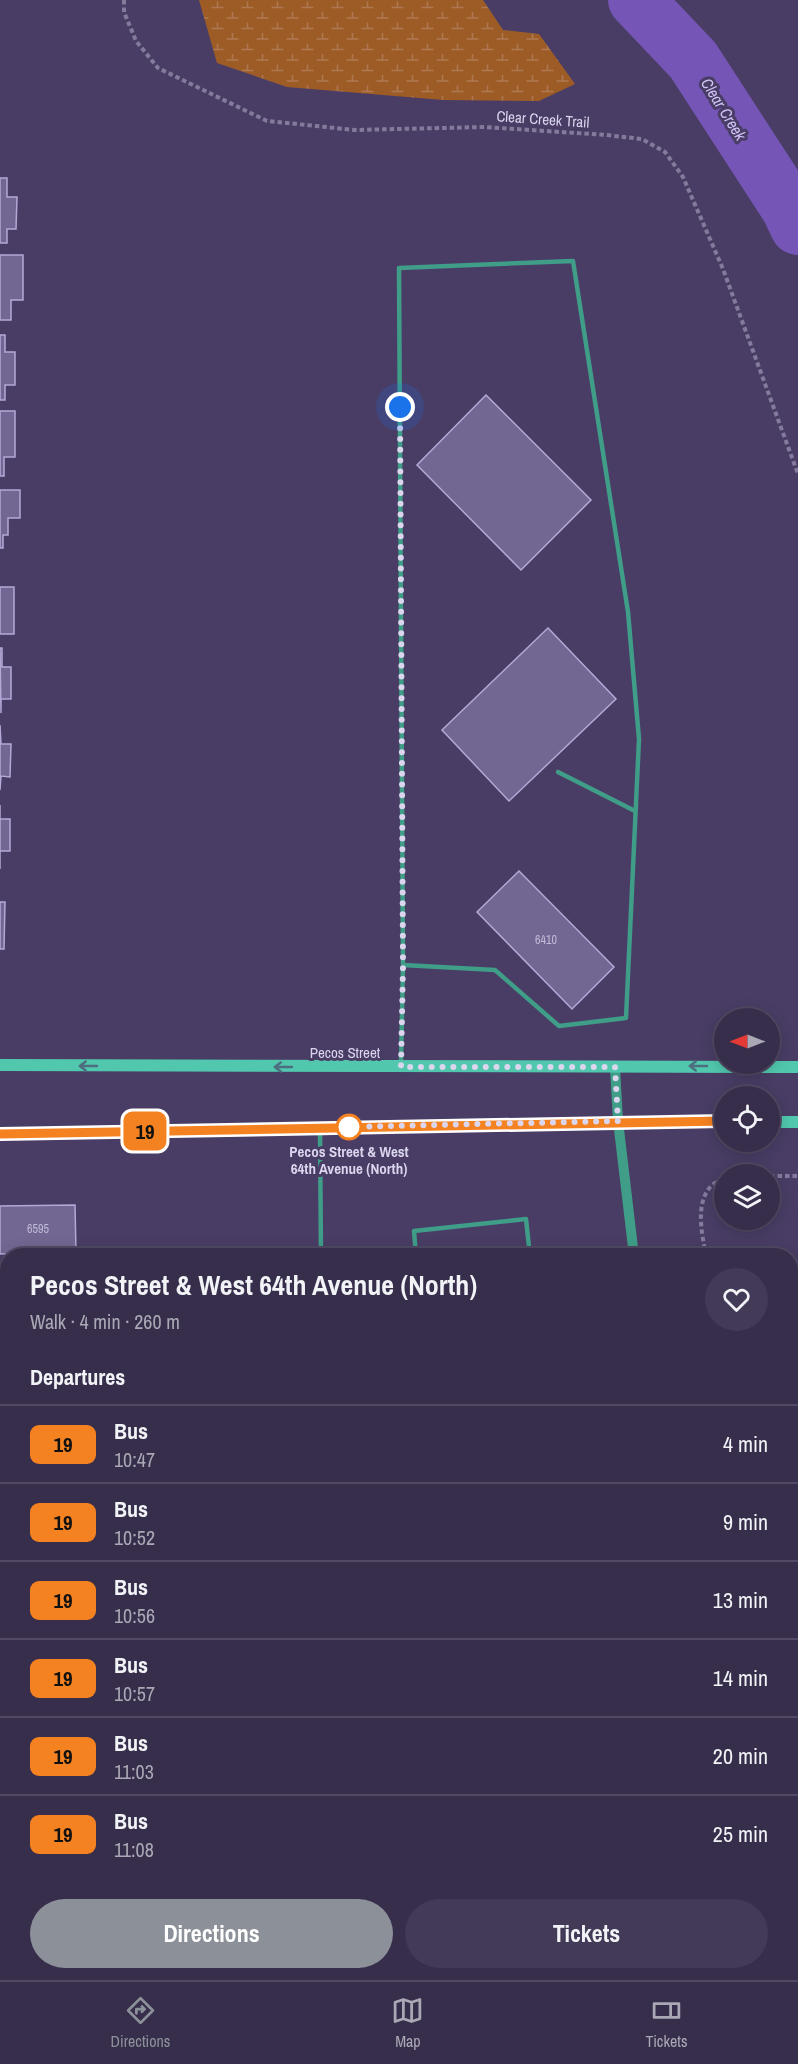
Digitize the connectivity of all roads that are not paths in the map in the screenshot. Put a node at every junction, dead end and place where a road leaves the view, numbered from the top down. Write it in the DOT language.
graph roads {
  1 [pos="558,772"];
  2 [pos="635,811"];
  3 [pos="403,965"];
  4 [pos="0,1065"];
  5 [pos="401,1067"];
  6 [pos="615,1067"];
  7 [pos="798,1067"];
  8 [pos="618,1121"];
  9 [pos="714,1121"];
  10 [pos="780,1122"];
  11 [pos="798,1122"];
  12 [pos="320,1128"];
  13 [pos="0,1134"];
  14 [pos="321,1248"];
  15 [pos="415,1248"];
  16 [pos="529,1248"];
  17 [pos="633,1248"];
  1 -- 2 [label="lane"];
  2 -- 3 [label="lane"];
  2 -- 3 [label="lane"];
  3 -- 5 [label="lane"];
  5 -- 4 [label="main road, Pecos Street, one-way"];
  5 -- 6 [label="main road, Pecos Street"];
  7 -- 6 [label="main road, Pecos Street, one-way"];
  6 -- 8 [label="street"];
  8 -- 9 [label="main road"];
  8 -- 12 [label="main road"];
  8 -- 17 [label="street"];
  10 -- 11 [label="main road"];
  12 -- 13 [label="main road"];
  12 -- 14 [label="lane"];
  15 -- 16 [label="lane"];
}
